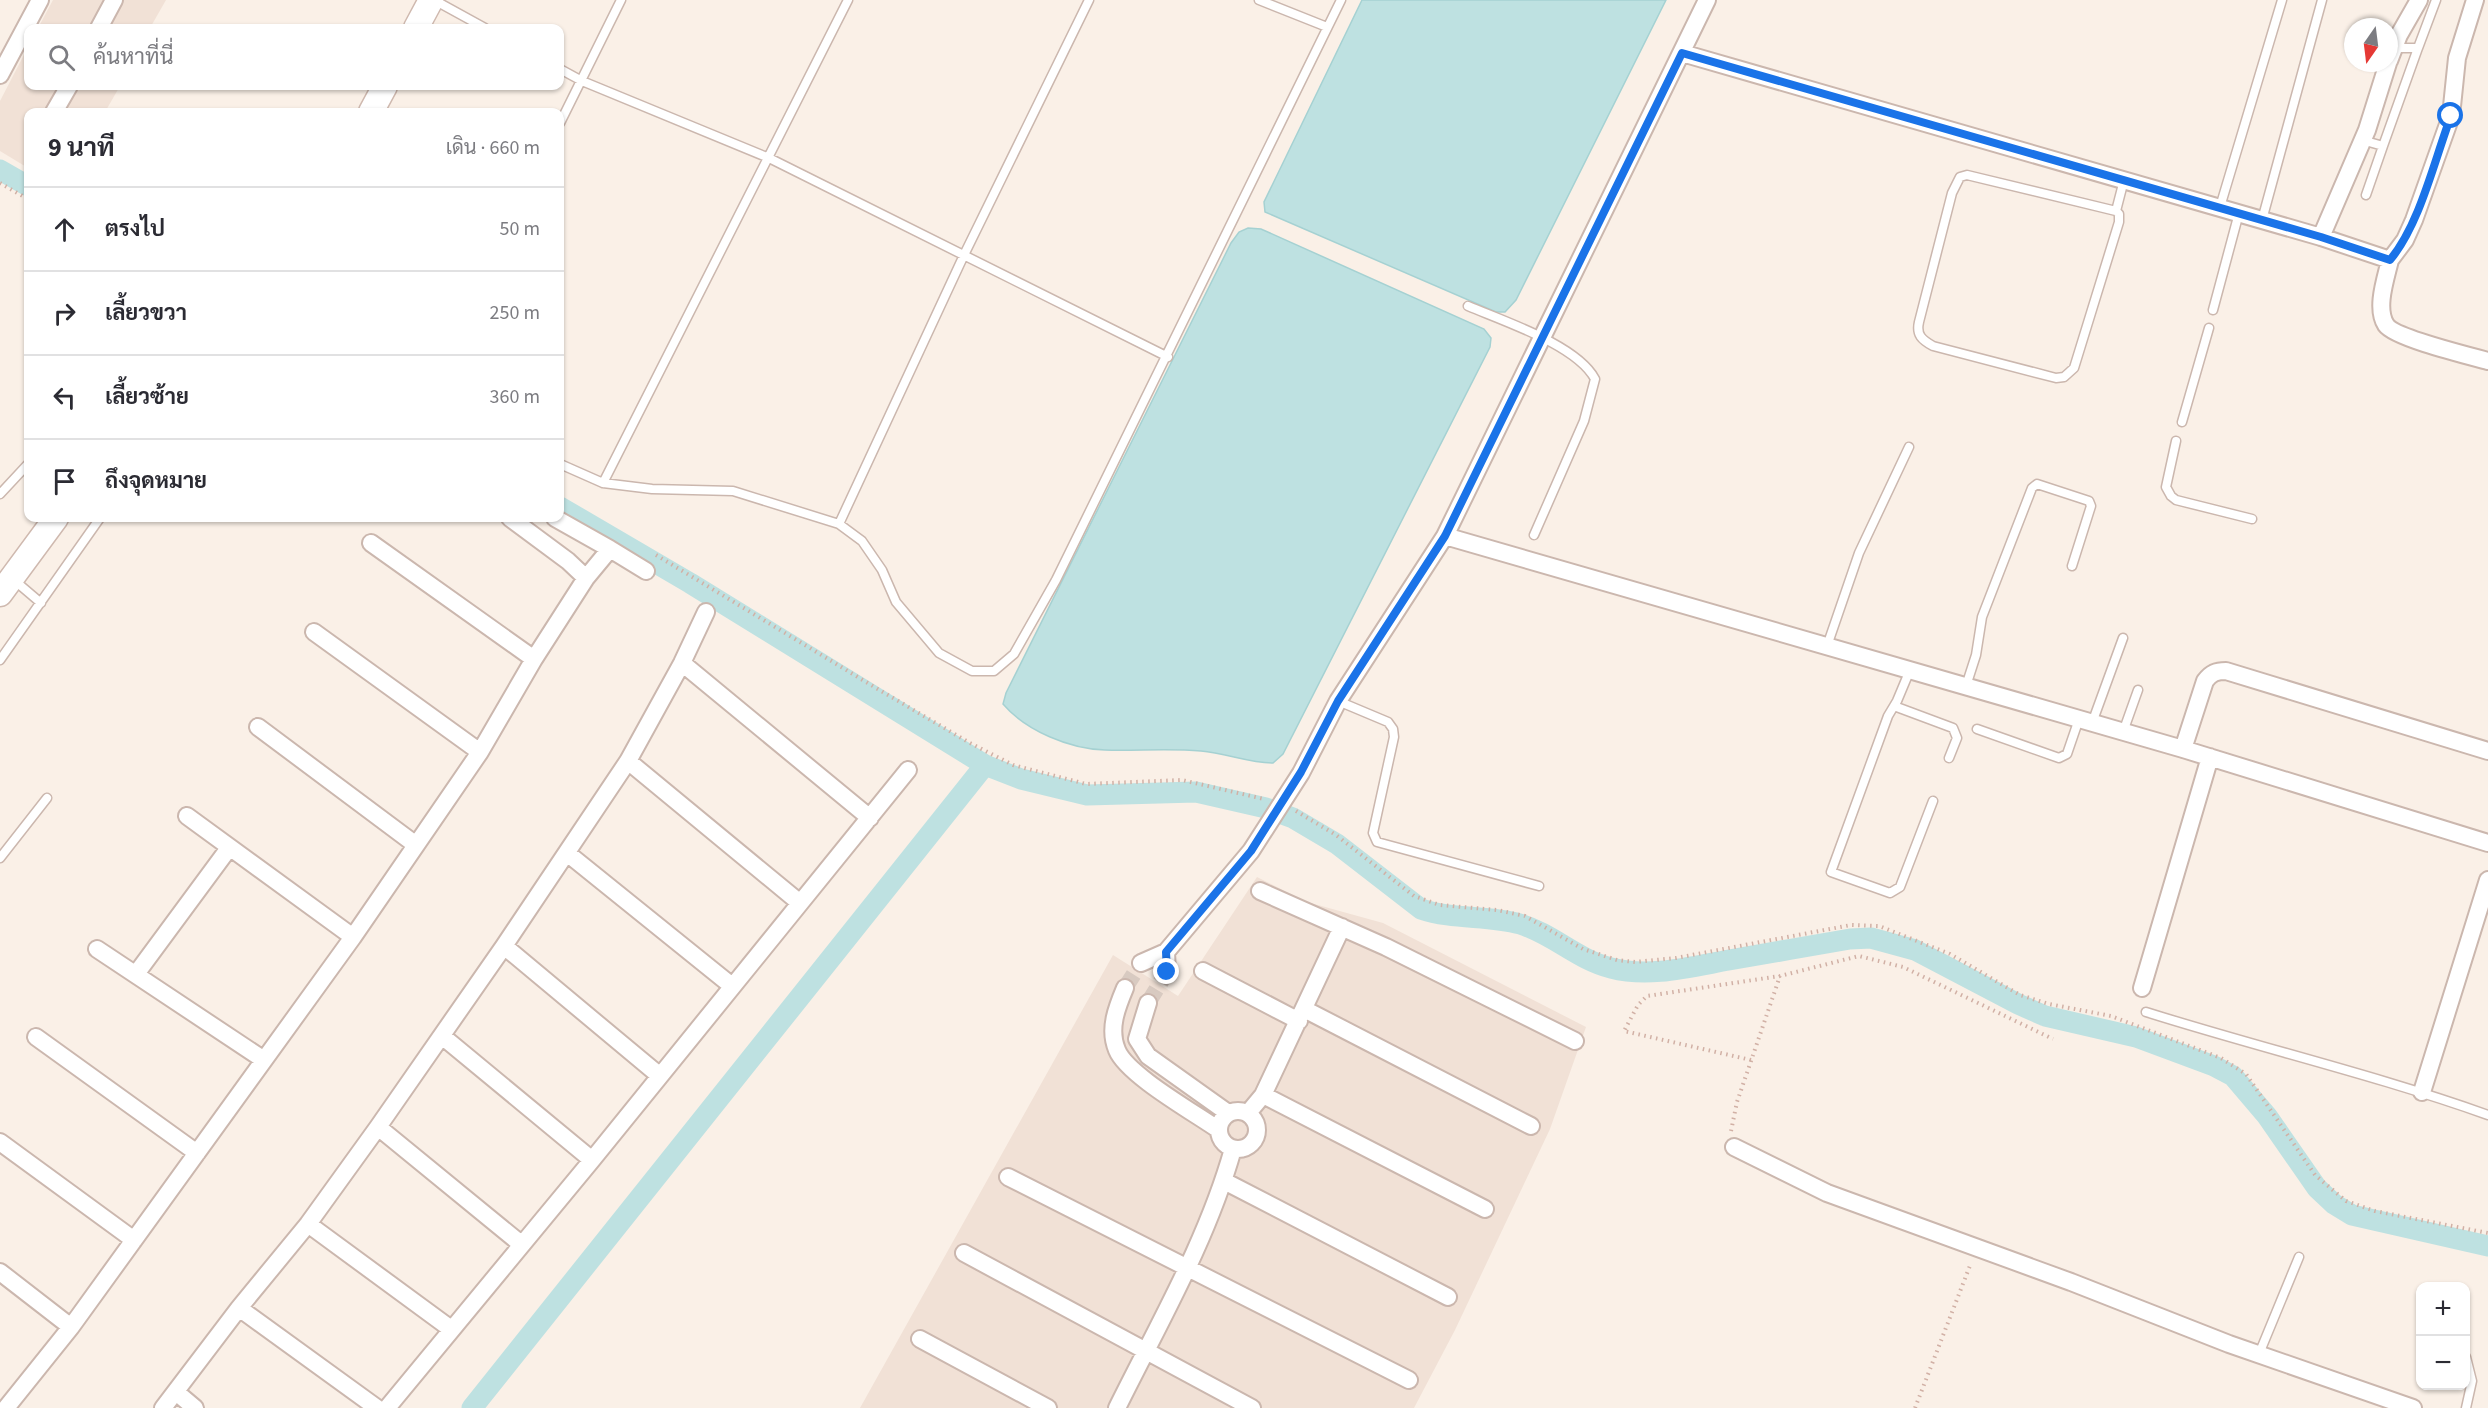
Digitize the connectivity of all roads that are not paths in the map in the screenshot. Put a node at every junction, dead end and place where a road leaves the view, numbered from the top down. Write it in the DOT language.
graph roads {
  1 [pos="114,0"];
  2 [pos="432,0"];
  3 [pos="621,0"];
  4 [pos="848,0"];
  5 [pos="1089,0"];
  6 [pos="1259,0"];
  7 [pos="1341,0"];
  8 [pos="1707,0"];
  9 [pos="2282,0"];
  10 [pos="2322,0"];
  11 [pos="2419,0"];
  12 [pos="2436,0"];
  13 [pos="2475,0"];
  14 [pos="36,1"];
  15 [pos="25,24"];
  16 [pos="101,24"];
  17 [pos="418,24"];
  18 [pos="477,24"];
  19 [pos="24,26"];
  20 [pos="1327,27"];
  21 [pos="2398,39"];
  22 [pos="2418,48"];
  23 [pos="1682,53"];
  24 [pos="2398,54"];
  25 [pos="564,71"];
  26 [pos="2385,72"];
  27 [pos="0,75"];
  28 [pos="582,81"];
  29 [pos="67,90"];
  30 [pos="384,90"];
  31 [pos="56,108"];
  32 [pos="373,108"];
  33 [pos="564,115"];
  34 [pos="2362,140"];
  35 [pos="2383,146"];
  36 [pos="769,158"];
  37 [pos="2124,180"];
  38 [pos="2366,195"];
  39 [pos="2220,207"];
  40 [pos="2116,211"];
  41 [pos="2239,213"];
  42 [pos="2262,219"];
  43 [pos="2321,237"];
  44 [pos="964,255"];
  45 [pos="2390,260"];
  46 [pos="1467,306"];
  47 [pos="2213,310"];
  48 [pos="2209,328"];
  49 [pos="1543,338"];
  50 [pos="1168,357"];
  51 [pos="2488,361"];
  52 [pos="2182,422"];
  53 [pos="2176,441"];
  54 [pos="1909,447"];
  55 [pos="564,466"];
  56 [pos="24,468"];
  57 [pos="603,483"];
  58 [pos="0,494"];
  59 [pos="2252,519"];
  60 [pos="53,522"];
  61 [pos="97,522"];
  62 [pos="515,522"];
  63 [pos="562,522"];
  64 [pos="839,524"];
  65 [pos="1534,535"];
  66 [pos="1445,536"];
  67 [pos="371,543"];
  68 [pos="610,549"];
  69 [pos="2072,566"];
  70 [pos="646,571"];
  71 [pos="586,578"];
  72 [pos="6,586"];
  73 [pos="41,603"];
  74 [pos="706,612"];
  75 [pos="314,632"];
  76 [pos="2123,638"];
  77 [pos="1827,646"];
  78 [pos="534,659"];
  79 [pos="0,660"];
  80 [pos="682,663"];
  81 [pos="1910,670"];
  82 [pos="1966,686"];
  83 [pos="2138,690"];
  84 [pos="1338,701"];
  85 [pos="1894,706"];
  86 [pos="2085,721"];
  87 [pos="258,727"];
  88 [pos="1977,729"];
  89 [pos="2123,732"];
  90 [pos="2183,749"];
  91 [pos="2488,751"];
  92 [pos="480,752"];
  93 [pos="2210,757"];
  94 [pos="1949,758"];
  95 [pos="628,761"];
  96 [pos="908,770"];
  97 [pos="47,798"];
  98 [pos="1933,801"];
  99 [pos="187,816"];
  100 [pos="870,818"];
  101 [pos="2488,843"];
  102 [pos="416,845"];
  103 [pos="229,848"];
  104 [pos="567,853"];
  105 [pos="0,858"];
  106 [pos="2488,880"];
  107 [pos="1539,886"];
  108 [pos="1260,891"];
  109 [pos="800,903"];
  110 [pos="1342,927"];
  111 [pos="353,937"];
  112 [pos="504,946"];
  113 [pos="97,949"];
  114 [pos="1166,952"];
  115 [pos="1141,963"];
  116 [pos="1203,971"];
  117 [pos="1167,972"];
  118 [pos="136,974"];
  119 [pos="732,986"];
  120 [pos="1125,988"];
  121 [pos="2142,988"];
  122 [pos="1148,1003"];
  123 [pos="2146,1012"];
  124 [pos="1301,1015"];
  125 [pos="442,1036"];
  126 [pos="36,1037"];
  127 [pos="1575,1041"];
  128 [pos="264,1060"];
  129 [pos="660,1076"];
  130 [pos="2422,1092"];
  131 [pos="1263,1095"];
  132 [pos="1228,1113"];
  133 [pos="1248,1113"];
  134 [pos="2488,1115"];
  135 [pos="1531,1126"];
  136 [pos="378,1127"];
  137 [pos="1219,1130"];
  138 [pos="0,1142"];
  139 [pos="1734,1147"];
  140 [pos="1233,1149"];
  141 [pos="197,1154"];
  142 [pos="592,1160"];
  143 [pos="1008,1177"];
  144 [pos="1224,1181"];
  145 [pos="1485,1209"];
  146 [pos="308,1224"];
  147 [pos="134,1240"];
  148 [pos="521,1244"];
  149 [pos="964,1253"];
  150 [pos="2299,1257"];
  151 [pos="1188,1269"];
  152 [pos="0,1272"];
  153 [pos="1448,1298"];
  154 [pos="239,1308"];
  155 [pos="71,1327"];
  156 [pos="451,1329"];
  157 [pos="920,1339"];
  158 [pos="1145,1350"];
  159 [pos="2259,1354"];
  160 [pos="2470,1373"];
  161 [pos="1409,1380"];
  162 [pos="2470,1390"];
  163 [pos="2470,1390"];
  164 [pos="176,1392"];
  165 [pos="6,1408"];
  166 [pos="163,1408"];
  167 [pos="195,1408"];
  168 [pos="377,1408"];
  169 [pos="387,1408"];
  170 [pos="1048,1408"];
  171 [pos="1117,1408"];
  172 [pos="1252,1408"];
  173 [pos="2413,1408"];
  174 [pos="2466,1408"];
  1 -- 16 [label="street"];
  2 -- 17 [label="street"];
  2 -- 18 [label="lane"];
  3 -- 28 [label="lane"];
  4 -- 36 [label="lane"];
  5 -- 44 [label="lane"];
  6 -- 20 [label="lane"];
  7 -- 20 [label="lane"];
  8 -- 23 [label="street"];
  9 -- 39 [label="lane"];
  10 -- 42 [label="lane"];
  11 -- 21 [label="street"];
  12 -- 22 [label="lane"];
  13 -- 45 [label="street"];
  14 -- 15 [label="street"];
  19 -- 27 [label="street"];
  20 -- 50 [label="lane"];
  22 -- 24 [label="lane"];
  22 -- 35 [label="lane"];
  23 -- 37 [label="street"];
  23 -- 49 [label="street"];
  25 -- 28 [label="lane"];
  26 -- 34 [label="street"];
  28 -- 33 [label="lane"];
  28 -- 36 [label="lane"];
  29 -- 31 [label="street"];
  30 -- 32 [label="street"];
  34 -- 35 [label="lane"];
  34 -- 43 [label="street"];
  35 -- 38 [label="lane"];
  36 -- 44 [label="lane"];
  36 -- 57 [label="lane"];
  37 -- 39 [label="street"];
  37 -- 40 [label="lane"];
  39 -- 41 [label="street"];
  40 -- 40 [label="lane"];
  41 -- 42 [label="street"];
  41 -- 47 [label="lane"];
  42 -- 43 [label="street"];
  43 -- 45 [label="street"];
  44 -- 50 [label="lane"];
  44 -- 64 [label="lane"];
  45 -- 51 [label="street"];
  46 -- 49 [label="lane"];
  48 -- 52 [label="lane"];
  49 -- 65 [label="lane"];
  49 -- 66 [label="street"];
  50 -- 64 [label="lane"];
  53 -- 59 [label="lane"];
  54 -- 77 [label="lane"];
  55 -- 57 [label="lane"];
  56 -- 58 [label="lane"];
  57 -- 64 [label="lane"];
  60 -- 72 [label="street"];
  61 -- 73 [label="lane"];
  62 -- 71 [label="street"];
  63 -- 68 [label="street"];
  66 -- 77 [label="street"];
  66 -- 84 [label="street"];
  67 -- 78 [label="street"];
  68 -- 70 [label="street"];
  68 -- 71 [label="street"];
  69 -- 82 [label="lane"];
  71 -- 78 [label="street"];
  72 -- 73 [label="lane"];
  73 -- 79 [label="lane"];
  74 -- 80 [label="street"];
  75 -- 92 [label="street"];
  76 -- 86 [label="lane"];
  77 -- 81 [label="street"];
  78 -- 92 [label="street"];
  80 -- 95 [label="street"];
  80 -- 100 [label="street"];
  81 -- 82 [label="street"];
  81 -- 85 [label="lane"];
  82 -- 86 [label="street"];
  83 -- 89 [label="lane"];
  84 -- 107 [label="lane"];
  84 -- 114 [label="street"];
  85 -- 94 [label="lane"];
  85 -- 98 [label="lane"];
  86 -- 88 [label="lane"];
  86 -- 89 [label="street"];
  87 -- 102 [label="street"];
  89 -- 90 [label="street"];
  90 -- 91 [label="street"];
  90 -- 93 [label="street"];
  92 -- 102 [label="street"];
  93 -- 101 [label="street"];
  93 -- 121 [label="street"];
  95 -- 104 [label="street"];
  95 -- 109 [label="street"];
  96 -- 100 [label="street"];
  97 -- 105 [label="lane"];
  99 -- 103 [label="street"];
  100 -- 109 [label="street"];
  102 -- 111 [label="street"];
  103 -- 111 [label="street"];
  103 -- 118 [label="street"];
  104 -- 112 [label="street"];
  104 -- 119 [label="street"];
  106 -- 130 [label="street"];
  108 -- 110 [label="street"];
  109 -- 119 [label="street"];
  110 -- 124 [label="street"];
  110 -- 127 [label="street"];
  111 -- 128 [label="street"];
  112 -- 125 [label="street"];
  112 -- 129 [label="street"];
  113 -- 118 [label="street"];
  114 -- 115 [label="street"];
  114 -- 117 [label="street"];
  116 -- 124 [label="street"];
  118 -- 128 [label="street"];
  119 -- 129 [label="street"];
  120 -- 137 [label="street"];
  122 -- 132 [label="street"];
  123 -- 130 [label="lane"];
  124 -- 131 [label="street"];
  124 -- 135 [label="street"];
  125 -- 136 [label="street"];
  125 -- 142 [label="street"];
  126 -- 141 [label="street"];
  128 -- 141 [label="street"];
  129 -- 142 [label="street"];
  130 -- 134 [label="lane"];
  131 -- 133 [label="street"];
  131 -- 145 [label="street"];
  132 -- 133 [label="street"];
  132 -- 137 [label="street"];
  133 -- 140 [label="street"];
  136 -- 146 [label="street"];
  136 -- 148 [label="street"];
  137 -- 140 [label="street"];
  138 -- 147 [label="street"];
  139 -- 159 [label="street"];
  140 -- 144 [label="street"];
  141 -- 147 [label="street"];
  142 -- 148 [label="street"];
  143 -- 151 [label="street"];
  144 -- 151 [label="street"];
  144 -- 153 [label="street"];
  146 -- 154 [label="street"];
  146 -- 156 [label="street"];
  147 -- 155 [label="street"];
  148 -- 156 [label="street"];
  149 -- 158 [label="street"];
  150 -- 159 [label="lane"];
  151 -- 158 [label="street"];
  151 -- 161 [label="street"];
  152 -- 155 [label="street"];
  154 -- 164 [label="street"];
  154 -- 168 [label="street"];
  155 -- 165 [label="street"];
  156 -- 169 [label="street"];
  157 -- 170 [label="street"];
  158 -- 171 [label="street"];
  158 -- 172 [label="street"];
  159 -- 173 [label="street"];
  160 -- 163 [label="lane"];
  162 -- 174 [label="lane"];
  164 -- 166 [label="street"];
  164 -- 167 [label="street"];
}
